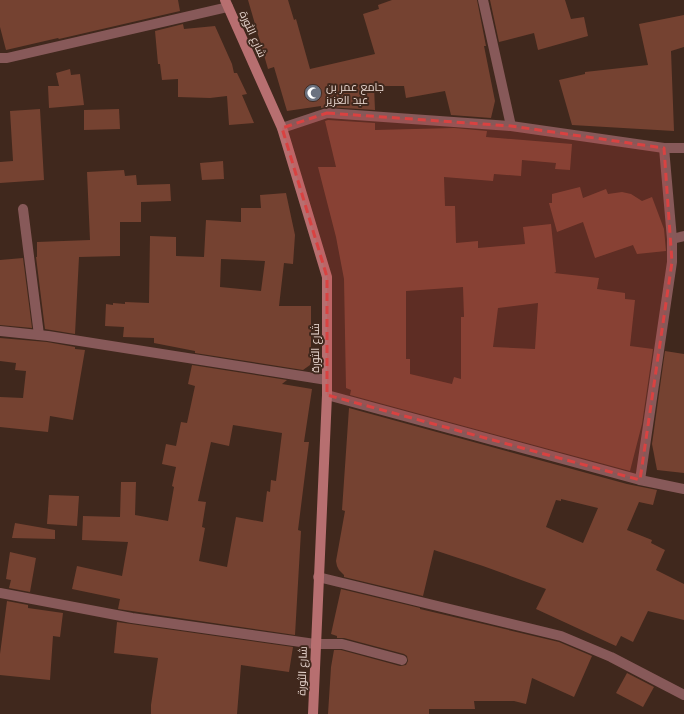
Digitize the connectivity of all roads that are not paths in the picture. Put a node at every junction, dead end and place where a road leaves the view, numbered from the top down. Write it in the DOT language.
graph roads {
  1 [pos="483,0"];
  2 [pos="227,3"];
  3 [pos="0,58"];
  4 [pos="511,126"];
  5 [pos="282,128"];
  6 [pos="664,148"];
  7 [pos="684,148"];
  8 [pos="23,209"];
  9 [pos="684,236"];
  10 [pos="672,239"];
  11 [pos="0,331"];
  12 [pos="39,335"];
  13 [pos="327,380"];
  14 [pos="327,395"];
  15 [pos="640,480"];
  16 [pos="684,489"];
  17 [pos="318,577"];
  18 [pos="0,593"];
  19 [pos="315,644"];
  20 [pos="402,660"];
  21 [pos="684,695"];
  22 [pos="313,714"];
  1 -- 4 [label="street"];
  2 -- 3 [label="street"];
  2 -- 5 [label="main road, شارع الثورة"];
  4 -- 5 [label="street"];
  4 -- 6 [label="street"];
  5 -- 13 [label="main road, شارع الثورة"];
  6 -- 7 [label="street"];
  6 -- 10 [label="street"];
  8 -- 12 [label="street"];
  9 -- 10 [label="street"];
  10 -- 15 [label="street"];
  11 -- 12 [label="street"];
  12 -- 13 [label="street"];
  13 -- 14 [label="main road, شارع الثورة"];
  14 -- 15 [label="street"];
  14 -- 17 [label="main road, شارع الثورة"];
  15 -- 16 [label="street"];
  17 -- 19 [label="main road, شارع الثورة"];
  17 -- 21 [label="street"];
  18 -- 19 [label="street"];
  19 -- 20 [label="street"];
  19 -- 22 [label="main road, شارع الثورة"];
}
